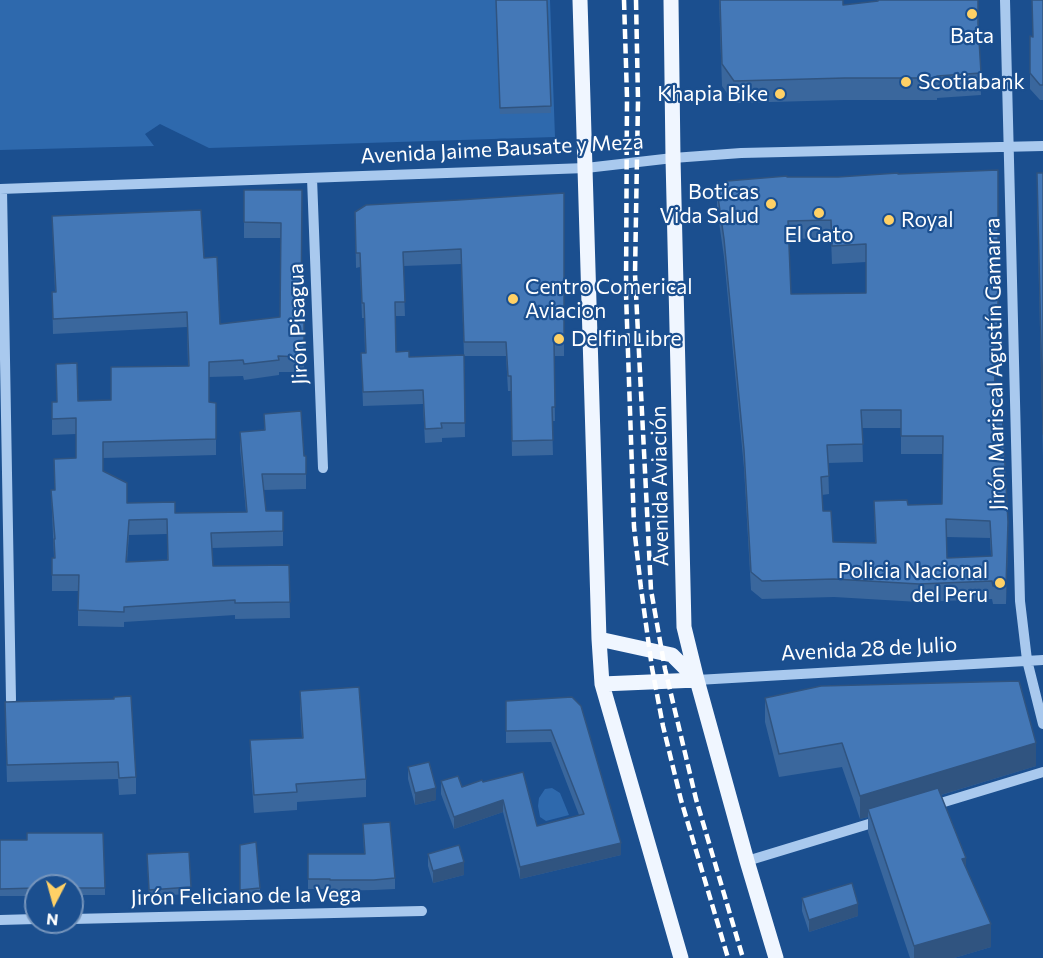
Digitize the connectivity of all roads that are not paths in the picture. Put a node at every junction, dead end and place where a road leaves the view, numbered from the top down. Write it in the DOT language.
graph roads {
  1 [pos="580,0"];
  2 [pos="671,0"];
  3 [pos="1005,0"];
  4 [pos="1043,146"];
  5 [pos="1008,147"];
  6 [pos="673,158"];
  7 [pos="586,168"];
  8 [pos="312,178"];
  9 [pos="1,189"];
  10 [pos="322,468"];
  11 [pos="598,639"];
  12 [pos="5,651"];
  13 [pos="1027,660"];
  14 [pos="1043,660"];
  15 [pos="697,680"];
  16 [pos="602,684"];
  17 [pos="11,700"];
  18 [pos="1043,724"];
  19 [pos="1043,772"];
  20 [pos="920,809"];
  21 [pos="897,816"];
  22 [pos="747,861"];
  23 [pos="422,911"];
  24 [pos="24,919"];
  25 [pos="84,919"];
  26 [pos="0,920"];
  27 [pos="681,958"];
  28 [pos="776,958"];
  1 -- 7 [label="main road"];
  2 -- 6 [label="main road, Avenida Aviación"];
  3 -- 5 [label="street, Jirón Mariscal Agustín Gamarra"];
  4 -- 5 [label="street, Avenida Jaime Bausate y Meza"];
  5 -- 6 [label="street, Avenida Jaime Bausate y Meza"];
  5 -- 13 [label="street, Jirón Mariscal Agustín Gamarra"];
  6 -- 7 [label="street, Avenida Jaime Bausate y Meza"];
  6 -- 15 [label="main road, Avenida Aviación"];
  7 -- 8 [label="street, Avenida Jaime Bausate y Meza"];
  7 -- 11 [label="main road"];
  8 -- 9 [label="street, Avenida Jaime Bausate y Meza"];
  8 -- 10 [label="street, Jirón Pisagua"];
  9 -- 12 [label="street"];
  11 -- 15 [label="main road"];
  11 -- 16 [label="main road"];
  12 -- 17 [label="street"];
  13 -- 14 [label="street, Avenida 28 de Julio"];
  13 -- 15 [label="street, Avenida 28 de Julio"];
  13 -- 18 [label="street, Jirón Mariscal Agustín Gamarra"];
  15 -- 16 [label="main road, Avenida 28 de Julio"];
  15 -- 22 [label="main road, Avenida Aviación"];
  16 -- 27 [label="main road"];
  19 -- 20 [label="street"];
  21 -- 22 [label="street"];
  22 -- 28 [label="main road, Avenida Aviación"];
  23 -- 25 [label="street, Jirón Feliciano de la Vega"];
  24 -- 26 [label="street"];
}
